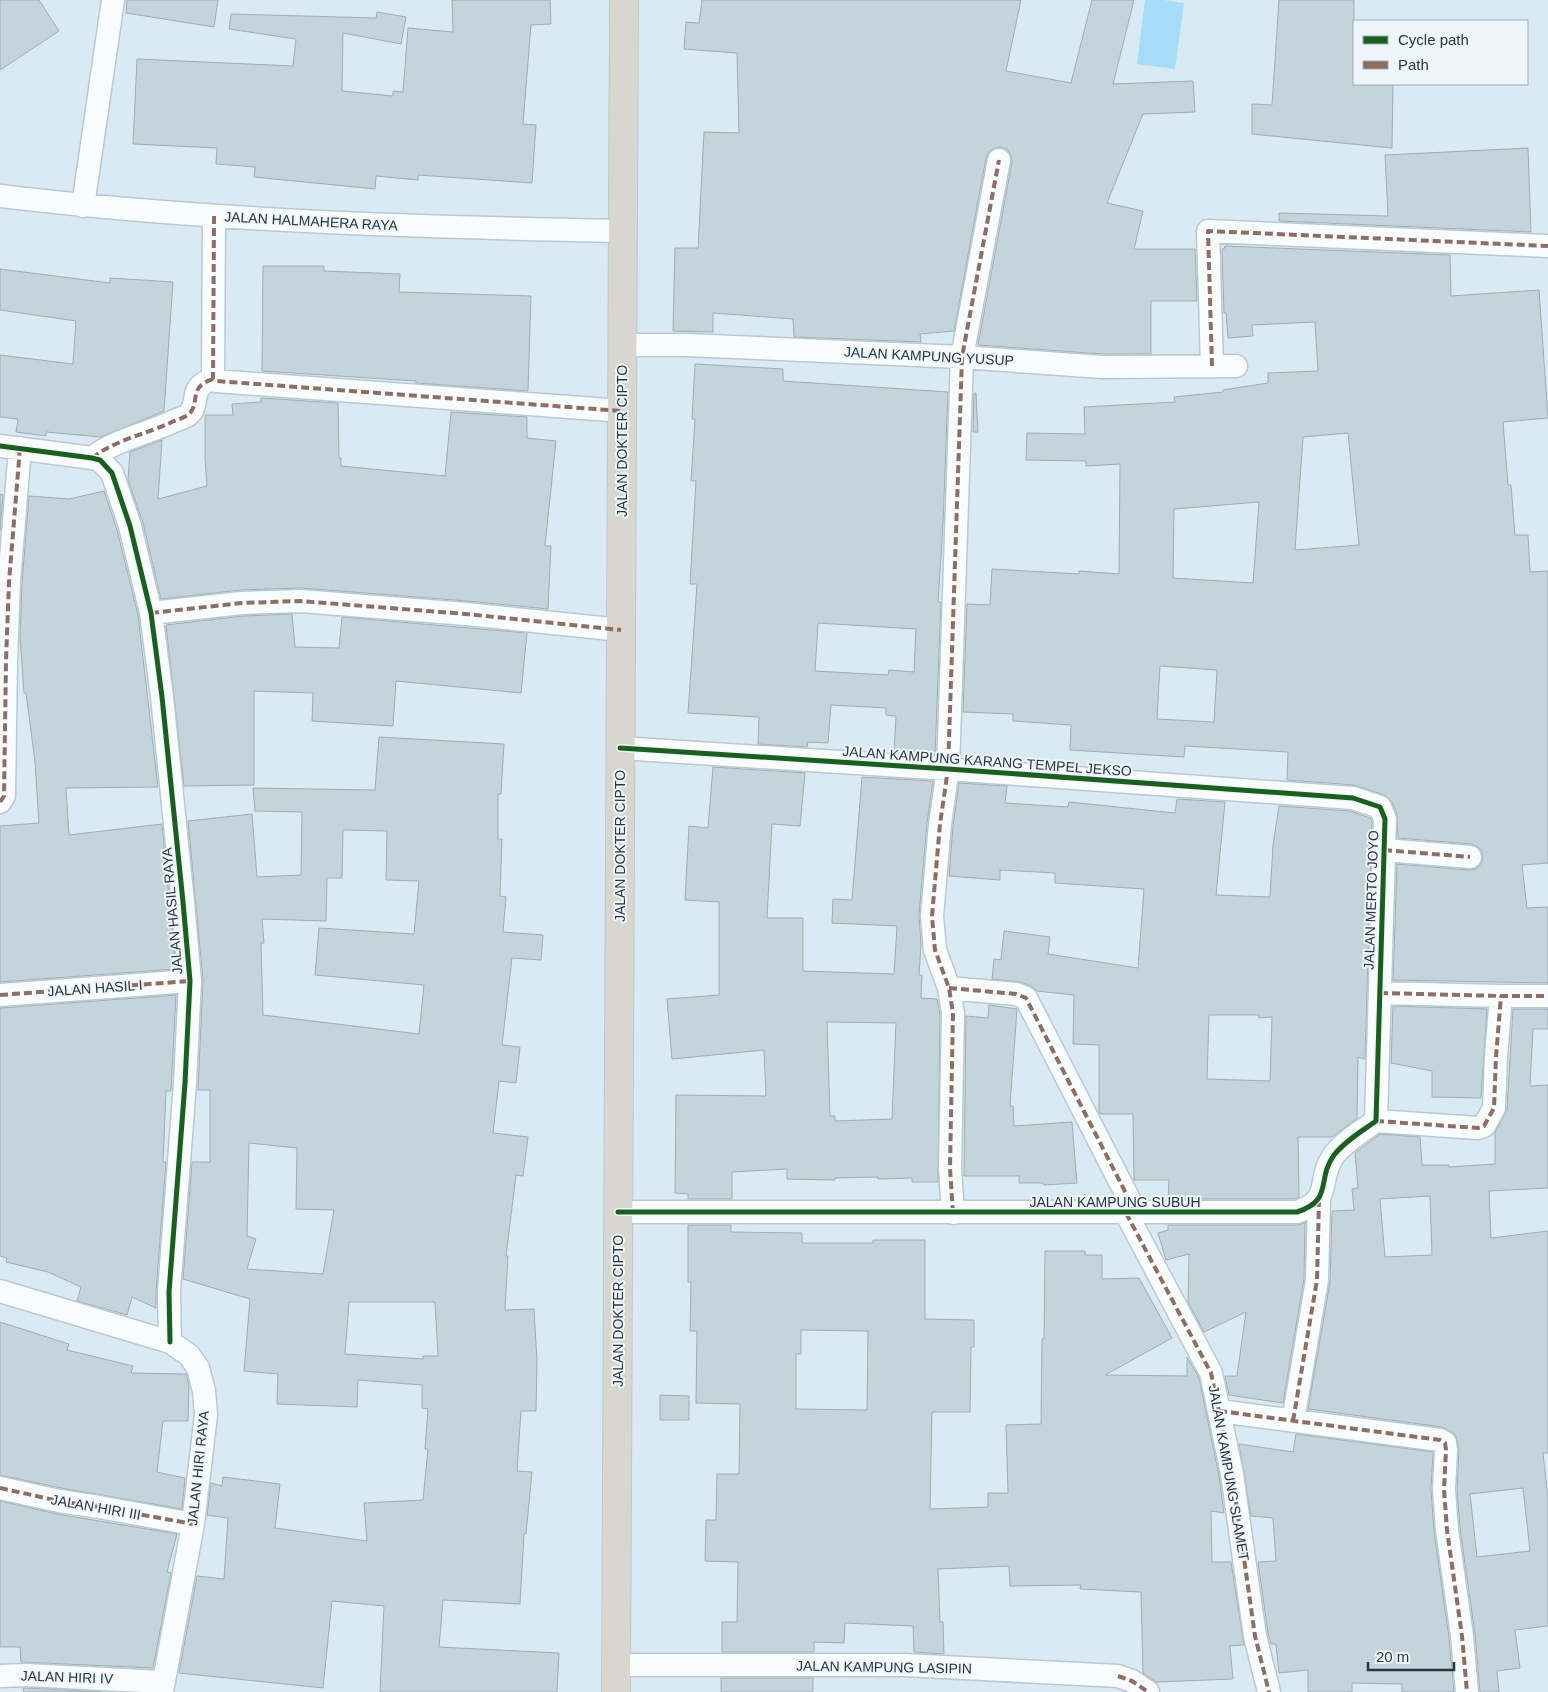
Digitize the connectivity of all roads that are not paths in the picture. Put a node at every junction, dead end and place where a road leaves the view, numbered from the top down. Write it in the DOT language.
graph roads {
  1 [pos="113,0"];
  2 [pos="624,0"];
  3 [pos="999,160"];
  4 [pos="0,196"];
  5 [pos="83,206"];
  6 [pos="214,216"];
  7 [pos="623,231"];
  8 [pos="1548,246"];
  9 [pos="623,345"];
  10 [pos="962,357"];
  11 [pos="1212,366"];
  12 [pos="1236,366"];
  13 [pos="213,379"];
  14 [pos="622,411"];
  15 [pos="10,447"];
  16 [pos="92,458"];
  17 [pos="151,613"];
  18 [pos="621,630"];
  19 [pos="620,748"];
  20 [pos="948,769"];
  21 [pos="1353,798"];
  22 [pos="0,802"];
  23 [pos="1384,850"];
  24 [pos="1470,857"];
  25 [pos="190,981"];
  26 [pos="949,988"];
  27 [pos="1380,993"];
  28 [pos="0,995"];
  29 [pos="1502,996"];
  30 [pos="1548,996"];
  31 [pos="1376,1121"];
  32 [pos="1318,1200"];
  33 [pos="618,1212"];
  34 [pos="953,1213"];
  35 [pos="1131,1213"];
  36 [pos="0,1291"];
  37 [pos="170,1342"];
  38 [pos="1219,1411"];
  39 [pos="1293,1421"];
  40 [pos="0,1488"];
  41 [pos="193,1524"];
  42 [pos="616,1665"];
  43 [pos="0,1676"];
  44 [pos="162,1687"];
  45 [pos="616,1692"];
  46 [pos="1148,1692"];
  47 [pos="1269,1692"];
  48 [pos="1467,1692"];
  1 -- 5 [label="street"];
  2 -- 7 [label="highway, JALAN DOKTER CIPTO"];
  3 -- 10 [label="street"];
  4 -- 5 [label="street, JALAN HALMAHERA RAYA"];
  5 -- 6 [label="street, JALAN HALMAHERA RAYA"];
  6 -- 7 [label="street, JALAN HALMAHERA RAYA"];
  6 -- 13 [label="street"];
  7 -- 9 [label="highway, JALAN DOKTER CIPTO"];
  8 -- 11 [label="street"];
  9 -- 10 [label="street, JALAN KAMPUNG YUSUP"];
  9 -- 14 [label="highway, JALAN DOKTER CIPTO"];
  10 -- 11 [label="street, JALAN KAMPUNG YUSUP"];
  10 -- 20 [label="street"];
  11 -- 12 [label="street, JALAN KAMPUNG YUSUP"];
  13 -- 14 [label="street"];
  13 -- 16 [label="street"];
  14 -- 18 [label="highway, JALAN DOKTER CIPTO"];
  15 -- 16 [label="street"];
  15 -- 22 [label="street"];
  16 -- 17 [label="street, JALAN HASIL RAYA"];
  17 -- 18 [label="street"];
  17 -- 25 [label="street, JALAN HASIL RAYA"];
  18 -- 19 [label="highway, JALAN DOKTER CIPTO"];
  19 -- 20 [label="street, JALAN KAMPUNG KARANG TEMPEL JEKSO"];
  19 -- 33 [label="highway, JALAN DOKTER CIPTO"];
  20 -- 21 [label="street, JALAN KAMPUNG KARANG TEMPEL JEKSO"];
  20 -- 26 [label="street"];
  21 -- 23 [label="street, JALAN MERTO JOYO"];
  23 -- 24 [label="street"];
  23 -- 27 [label="street, JALAN MERTO JOYO"];
  25 -- 28 [label="street, JALAN HASIL I"];
  25 -- 37 [label="street, JALAN HASIL RAYA"];
  26 -- 34 [label="street"];
  26 -- 35 [label="street, JALAN KAMPUNG SLAMET"];
  27 -- 29 [label="street"];
  27 -- 31 [label="street"];
  29 -- 30 [label="street"];
  29 -- 31 [label="street"];
  31 -- 32 [label="street"];
  32 -- 35 [label="street, JALAN KAMPUNG SUBUH"];
  32 -- 39 [label="street"];
  33 -- 34 [label="street, JALAN KAMPUNG SUBUH"];
  33 -- 42 [label="highway, JALAN DOKTER CIPTO"];
  34 -- 35 [label="street, JALAN KAMPUNG SUBUH"];
  35 -- 38 [label="street, JALAN KAMPUNG SLAMET"];
  36 -- 37 [label="street, JALAN HIRI RAYA"];
  37 -- 41 [label="street, JALAN HIRI RAYA"];
  38 -- 39 [label="street"];
  38 -- 47 [label="street, JALAN KAMPUNG SLAMET"];
  39 -- 48 [label="street"];
  40 -- 41 [label="street, JALAN HIRI III"];
  41 -- 44 [label="street, JALAN HIRI RAYA"];
  42 -- 45 [label="highway, JALAN DOKTER CIPTO"];
  42 -- 46 [label="street, JALAN KAMPUNG LASIPIN"];
  43 -- 44 [label="street, JALAN HIRI IV"];
}
